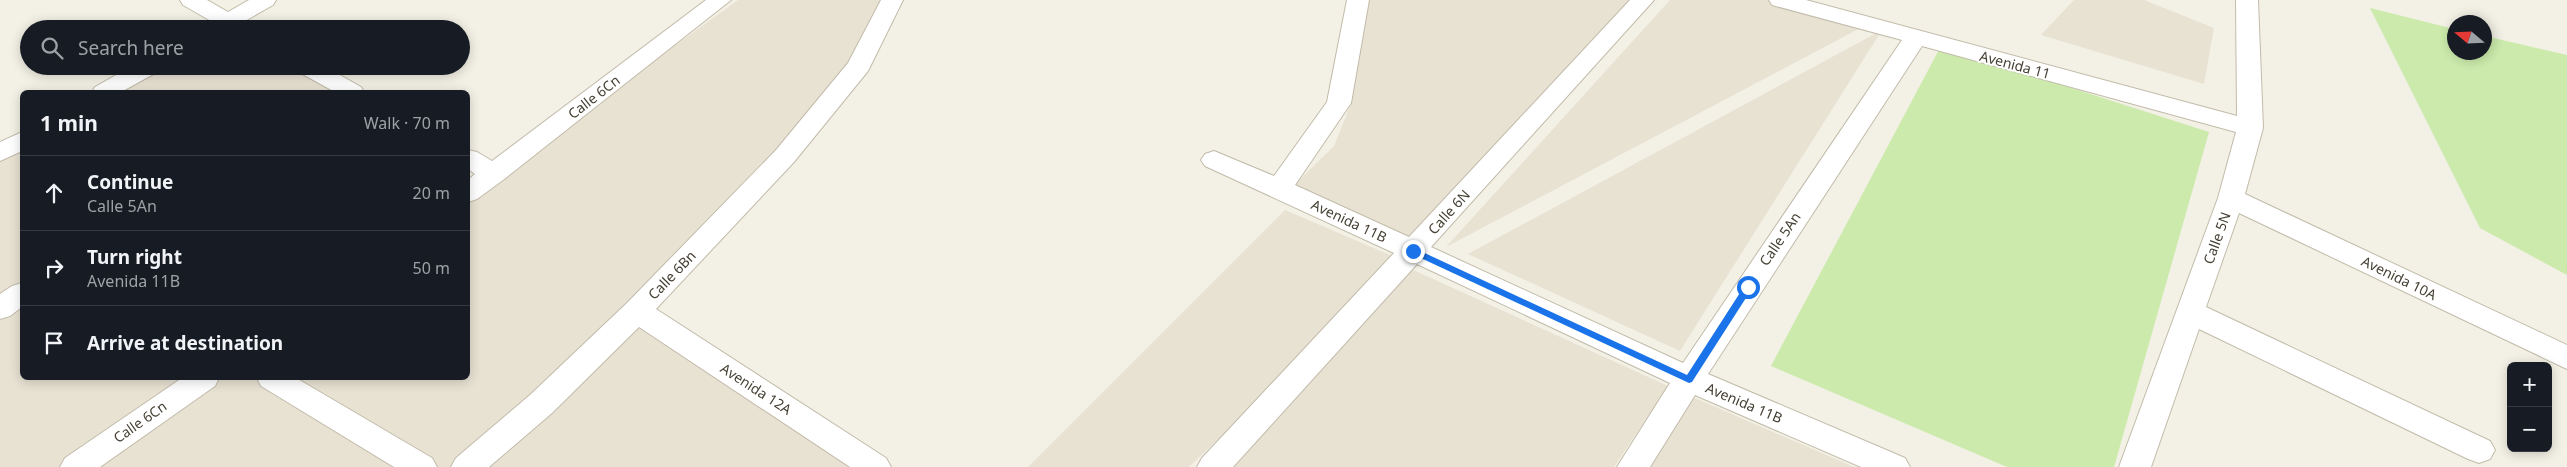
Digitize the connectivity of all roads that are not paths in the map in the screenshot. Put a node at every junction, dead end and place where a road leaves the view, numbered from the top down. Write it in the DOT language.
graph roads {
  1 [pos="192,0"];
  2 [pos="265,0"];
  3 [pos="720,0"];
  4 [pos="892,0"];
  5 [pos="1358,0"];
  6 [pos="1643,0"];
  7 [pos="1780,0"];
  8 [pos="2246,0"];
  9 [pos="220,20"];
  10 [pos="237,20"];
  11 [pos="1915,38"];
  12 [pos="134,75"];
  13 [pos="321,75"];
  14 [pos="108,90"];
  15 [pos="346,90"];
  16 [pos="2250,128"];
  17 [pos="20,141"];
  18 [pos="0,153"];
  19 [pos="470,159"];
  20 [pos="1214,160"];
  21 [pos="494,174"];
  22 [pos="1280,188"];
  23 [pos="470,192"];
  24 [pos="2232,198"];
  25 [pos="1413,251"];
  26 [pos="20,294"];
  27 [pos="0,308"];
  28 [pos="637,310"];
  29 [pos="2190,312"];
  30 [pos="2567,358"];
  31 [pos="1689,379"];
  32 [pos="201,380"];
  33 [pos="275,380"];
  34 [pos="2480,450"];
  35 [pos="76,467"];
  36 [pos="421,467"];
  37 [pos="468,467"];
  38 [pos="875,467"];
  39 [pos="1213,467"];
  40 [pos="1633,467"];
  41 [pos="1894,467"];
  42 [pos="2135,467"];
  1 -- 9 [label="street"];
  2 -- 10 [label="street"];
  3 -- 21 [label="street, Calle 6Cn"];
  4 -- 28 [label="street, Calle 6Bn"];
  5 -- 22 [label="street"];
  6 -- 25 [label="street, Calle 6N"];
  7 -- 11 [label="street, Avenida 11"];
  8 -- 16 [label="street, Calle 5N"];
  11 -- 16 [label="street, Avenida 11"];
  11 -- 31 [label="street, Calle 5An"];
  12 -- 14 [label="street"];
  13 -- 15 [label="street"];
  16 -- 24 [label="street, Calle 5N"];
  17 -- 18 [label="street"];
  19 -- 21 [label="street"];
  20 -- 22 [label="street, Avenida 11B"];
  21 -- 23 [label="street, Calle 6Cn"];
  22 -- 25 [label="street, Avenida 11B"];
  24 -- 29 [label="street, Calle 5N"];
  24 -- 30 [label="street, Avenida 10A"];
  25 -- 31 [label="street, Avenida 11B"];
  25 -- 39 [label="street, Calle 6N"];
  26 -- 27 [label="street"];
  28 -- 37 [label="street, Calle 6Bn"];
  28 -- 38 [label="street, Avenida 12A"];
  29 -- 34 [label="street"];
  29 -- 42 [label="street, Calle 5N"];
  31 -- 40 [label="street, Calle 5An"];
  31 -- 41 [label="street, Avenida 11B"];
  32 -- 35 [label="street, Calle 6Cn"];
  33 -- 36 [label="street"];
}
